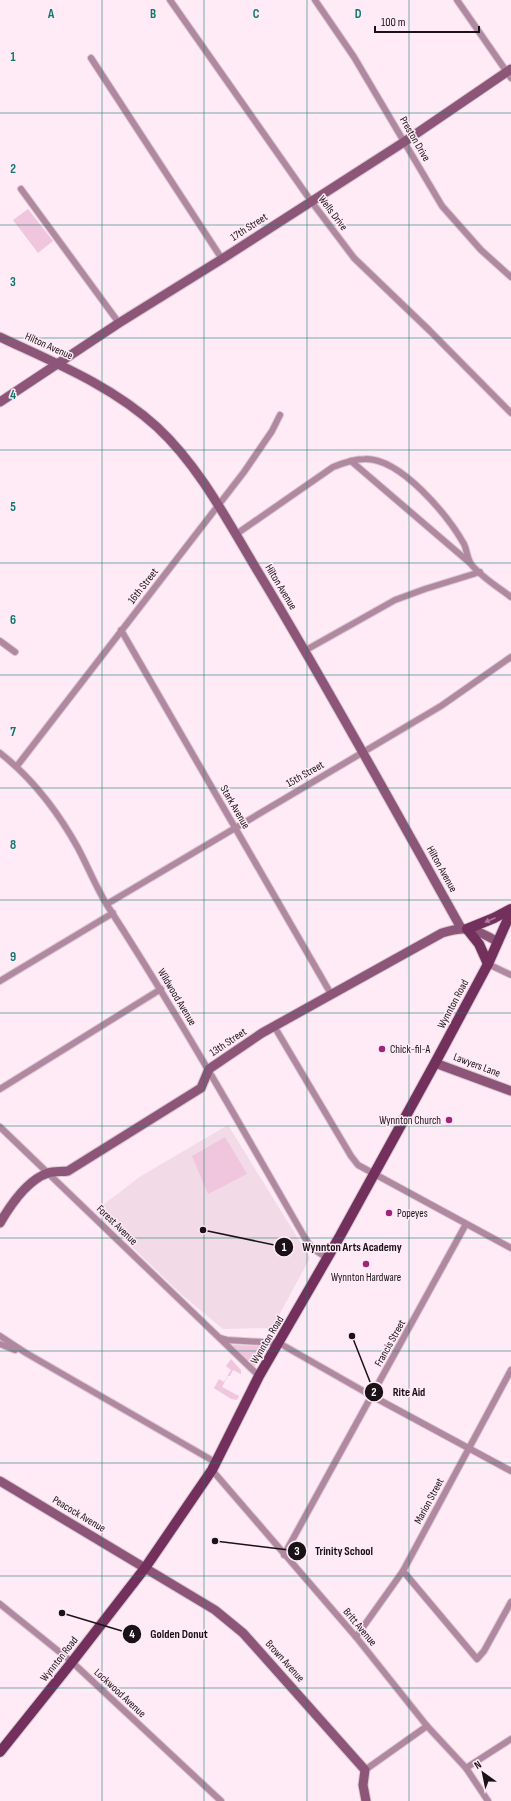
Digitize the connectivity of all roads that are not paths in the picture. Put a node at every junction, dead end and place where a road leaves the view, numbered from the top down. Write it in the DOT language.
graph roads {
  1 [pos="170,0"];
  2 [pos="315,0"];
  3 [pos="457,0"];
  4 [pos="91,58"];
  5 [pos="510,73"];
  6 [pos="404,142"];
  7 [pos="21,189"];
  8 [pos="311,201"];
  9 [pos="222,259"];
  10 [pos="511,277"];
  11 [pos="119,323"];
  12 [pos="0,337"];
  13 [pos="59,364"];
  14 [pos="0,402"];
  15 [pos="511,413"];
  16 [pos="280,415"];
  17 [pos="351,461"];
  18 [pos="218,506"];
  19 [pos="236,535"];
  20 [pos="470,563"];
  21 [pos="480,572"];
  22 [pos="511,597"];
  23 [pos="121,630"];
  24 [pos="0,641"];
  25 [pos="306,650"];
  26 [pos="14,652"];
  27 [pos="511,657"];
  28 [pos="363,752"];
  29 [pos="0,753"];
  30 [pos="17,766"];
  31 [pos="235,827"];
  32 [pos="107,904"];
  33 [pos="511,911"];
  34 [pos="114,913"];
  35 [pos="464,928"];
  36 [pos="498,942"];
  37 [pos="488,964"];
  38 [pos="511,975"];
  39 [pos="0,981"];
  40 [pos="161,989"];
  41 [pos="331,994"];
  42 [pos="274,1026"];
  43 [pos="435,1062"];
  44 [pos="209,1069"];
  45 [pos="0,1089"];
  46 [pos="511,1091"];
  47 [pos="0,1127"];
  48 [pos="48,1173"];
  49 [pos="374,1174"];
  50 [pos="0,1223"];
  51 [pos="466,1224"];
  52 [pos="511,1248"];
  53 [pos="327,1258"];
  54 [pos="0,1336"];
  55 [pos="220,1338"];
  56 [pos="279,1343"];
  57 [pos="0,1344"];
  58 [pos="26,1353"];
  59 [pos="511,1370"];
  60 [pos="259,1376"];
  61 [pos="372,1396"];
  62 [pos="468,1449"];
  63 [pos="214,1466"];
  64 [pos="511,1471"];
  65 [pos="0,1481"];
  66 [pos="284,1555"];
  67 [pos="145,1568"];
  68 [pos="403,1571"];
  69 [pos="511,1602"];
  70 [pos="0,1604"];
  71 [pos="356,1637"];
  72 [pos="72,1662"];
  73 [pos="427,1726"];
  74 [pos="511,1739"];
  75 [pos="1,1747"];
  76 [pos="466,1768"];
  77 [pos="365,1770"];
  78 [pos="221,1801"];
  79 [pos="366,1801"];
  80 [pos="488,1801"];
  1 -- 8 [label="street, Wells Drive"];
  2 -- 6 [label="street, Preston Drive"];
  3 -- 5 [label="street"];
  4 -- 9 [label="street"];
  5 -- 6 [label="street, 17th Street"];
  6 -- 8 [label="street, 17th Street"];
  6 -- 10 [label="street, Preston Drive"];
  7 -- 11 [label="street"];
  8 -- 9 [label="street, 17th Street"];
  8 -- 15 [label="street, Wells Drive"];
  9 -- 11 [label="street, 17th Street"];
  11 -- 13 [label="street, 17th Street"];
  12 -- 13 [label="street, Hilton Avenue"];
  13 -- 14 [label="street, 17th Street"];
  13 -- 18 [label="street, Hilton Avenue"];
  16 -- 18 [label="street, 16th Street"];
  17 -- 19 [label="street"];
  17 -- 20 [label="street"];
  17 -- 20 [label="street"];
  18 -- 19 [label="street, Hilton Avenue"];
  18 -- 23 [label="street, 16th Street"];
  19 -- 25 [label="street, Hilton Avenue"];
  20 -- 21 [label="street"];
  21 -- 22 [label="street"];
  21 -- 25 [label="street"];
  23 -- 30 [label="street, 16th Street"];
  23 -- 31 [label="street, Stark Avenue"];
  24 -- 26 [label="street"];
  25 -- 28 [label="street, Hilton Avenue"];
  27 -- 28 [label="street, 15th Street"];
  28 -- 31 [label="street, 15th Street"];
  28 -- 35 [label="street, Hilton Avenue"];
  29 -- 30 [label="street, Wildwood Avenue"];
  30 -- 32 [label="street, Wildwood Avenue"];
  31 -- 32 [label="street, 15th Street"];
  31 -- 41 [label="street, Stark Avenue"];
  32 -- 34 [label="street, Wildwood Avenue"];
  33 -- 35 [label="main road, one-way"];
  33 -- 36 [label="main road, Wynnton Road"];
  34 -- 39 [label="street"];
  34 -- 40 [label="street, Wildwood Avenue"];
  35 -- 36 [label="street"];
  35 -- 37 [label="main road"];
  35 -- 41 [label="street, 13th Street"];
  36 -- 37 [label="main road, Wynnton Road"];
  37 -- 38 [label="street"];
  37 -- 43 [label="main road, Wynnton Road"];
  40 -- 44 [label="street, Wildwood Avenue"];
  40 -- 45 [label="street"];
  41 -- 42 [label="street, 13th Street"];
  42 -- 44 [label="street, 13th Street"];
  42 -- 49 [label="street"];
  43 -- 46 [label="street, Lawyers Lane"];
  43 -- 49 [label="main road, Wynnton Road"];
  44 -- 48 [label="street, 13th Street"];
  44 -- 53 [label="street, Wildwood Avenue"];
  47 -- 48 [label="street, Forest Avenue"];
  48 -- 50 [label="street, 13th Street"];
  48 -- 55 [label="street, Forest Avenue"];
  49 -- 51 [label="street"];
  49 -- 53 [label="main road, Wynnton Road"];
  51 -- 52 [label="street"];
  51 -- 61 [label="street, Francis Street"];
  53 -- 56 [label="main road, Wynnton Road"];
  54 -- 58 [label="street"];
  55 -- 56 [label="street"];
  55 -- 60 [label="street, Forest Avenue"];
  56 -- 60 [label="main road, Wynnton Road"];
  56 -- 61 [label="street"];
  57 -- 58 [label="street"];
  58 -- 63 [label="street, Britt Avenue"];
  59 -- 62 [label="street, Marion Street"];
  60 -- 63 [label="main road, Wynnton Road"];
  61 -- 62 [label="street"];
  61 -- 66 [label="street, Francis Street"];
  62 -- 64 [label="street"];
  62 -- 68 [label="street, Marion Street"];
  63 -- 66 [label="street, Britt Avenue"];
  63 -- 67 [label="main road, Wynnton Road"];
  65 -- 67 [label="street, Peacock Avenue"];
  66 -- 71 [label="street, Britt Avenue"];
  67 -- 72 [label="main road, Wynnton Road"];
  67 -- 77 [label="street, Brown Avenue"];
  68 -- 69 [label="street"];
  68 -- 71 [label="street, Marion Street"];
  70 -- 72 [label="street, Lockwood Avenue"];
  71 -- 73 [label="street, Britt Avenue"];
  72 -- 75 [label="main road, Wynnton Road"];
  72 -- 78 [label="street, Lockwood Avenue"];
  73 -- 76 [label="street, Britt Avenue"];
  73 -- 77 [label="street"];
  74 -- 76 [label="street"];
  76 -- 80 [label="street, Britt Avenue"];
  77 -- 79 [label="street"];
}
